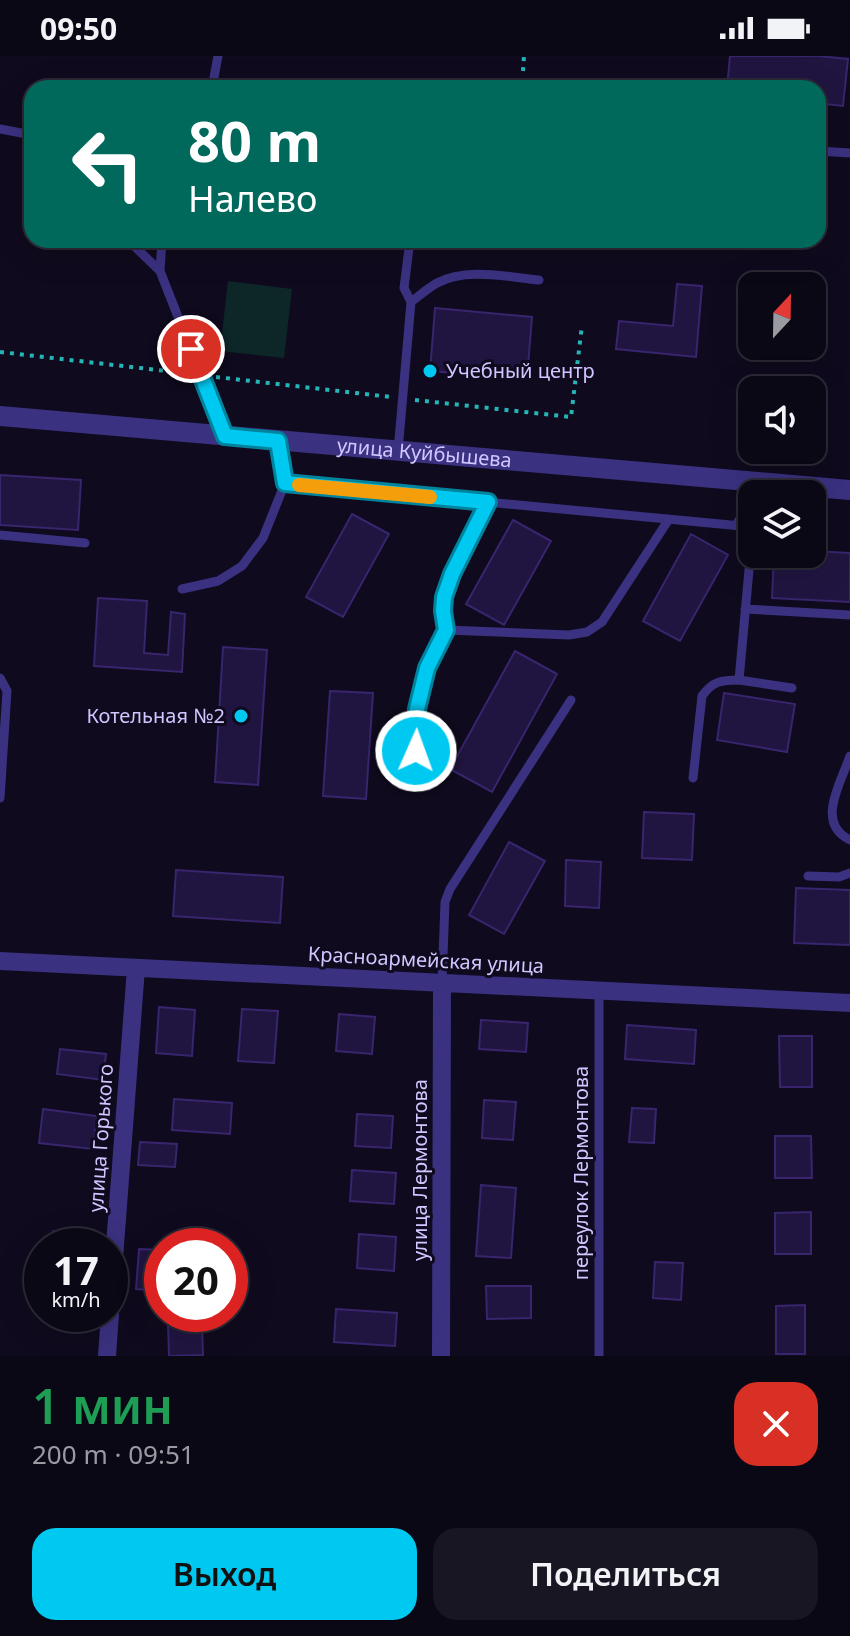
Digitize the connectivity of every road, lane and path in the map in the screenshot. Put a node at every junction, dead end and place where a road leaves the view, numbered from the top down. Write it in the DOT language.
graph roads {
  1 [pos="218,56"];
  2 [pos="524,56"];
  3 [pos="523,71"];
  4 [pos="214,80"];
  5 [pos="0,129"];
  6 [pos="24,134"];
  7 [pos="826,152"];
  8 [pos="850,153"];
  9 [pos="136,248"];
  10 [pos="161,248"];
  11 [pos="409,248"];
  12 [pos="160,271"];
  13 [pos="539,280"];
  14 [pos="411,302"];
  15 [pos="582,325"];
  16 [pos="0,352"];
  17 [pos="201,375"];
  18 [pos="402,398"];
  19 [pos="0,416"];
  20 [pos="225,436"];
  21 [pos="278,441"];
  22 [pos="398,451"];
  23 [pos="285,483"];
  24 [pos="738,490"];
  25 [pos="850,490"];
  26 [pos="826,491"];
  27 [pos="488,502"];
  28 [pos="669,519"];
  29 [pos="738,522"];
  30 [pos="736,525"];
  31 [pos="0,535"];
  32 [pos="85,543"];
  33 [pos="749,568"];
  34 [pos="182,589"];
  35 [pos="745,609"];
  36 [pos="850,615"];
  37 [pos="446,630"];
  38 [pos="0,678"];
  39 [pos="739,680"];
  40 [pos="792,688"];
  41 [pos="571,700"];
  42 [pos="416,751"];
  43 [pos="850,756"];
  44 [pos="693,778"];
  45 [pos="0,798"];
  46 [pos="850,840"];
  47 [pos="850,873"];
  48 [pos="808,876"];
  49 [pos="0,961"];
  50 [pos="136,968"];
  51 [pos="442,983"];
  52 [pos="599,991"];
  53 [pos="850,1003"];
  54 [pos="116,1228"];
  55 [pos="109,1332"];
  56 [pos="107,1356"];
  57 [pos="441,1356"];
  58 [pos="599,1356"];
  1 -- 4 [label="lane"];
  2 -- 3 [label="path"];
  5 -- 6 [label="lane"];
  7 -- 8 [label="lane"];
  9 -- 12 [label="lane"];
  10 -- 12 [label="lane"];
  11 -- 14 [label="lane"];
  12 -- 17 [label="lane"];
  13 -- 14 [label="lane"];
  14 -- 18 [label="lane"];
  15 -- 18 [label="path"];
  16 -- 17 [label="path"];
  17 -- 18 [label="path"];
  17 -- 20 [label="lane"];
  18 -- 22 [label="lane"];
  19 -- 20 [label="street, улица Куйбышева"];
  20 -- 21 [label="street, улица Куйбышева"];
  21 -- 22 [label="street, улица Куйбышева"];
  21 -- 23 [label="lane"];
  22 -- 24 [label="street, улица Куйбышева"];
  23 -- 27 [label="lane"];
  23 -- 34 [label="lane"];
  25 -- 26 [label="street, улица Куйбышева"];
  27 -- 28 [label="lane"];
  27 -- 37 [label="lane"];
  28 -- 30 [label="lane"];
  28 -- 37 [label="lane"];
  29 -- 30 [label="lane"];
  31 -- 32 [label="lane"];
  33 -- 35 [label="lane"];
  35 -- 36 [label="lane"];
  35 -- 39 [label="lane"];
  37 -- 42 [label="lane"];
  38 -- 45 [label="lane"];
  39 -- 40 [label="lane"];
  39 -- 44 [label="lane"];
  41 -- 51 [label="lane"];
  43 -- 46 [label="lane"];
  47 -- 48 [label="lane"];
  49 -- 50 [label="street, Красноармейская улица"];
  50 -- 51 [label="street, Красноармейская улица"];
  50 -- 54 [label="street, улица Горького"];
  51 -- 52 [label="street, Красноармейская улица"];
  51 -- 57 [label="street, улица Лермонтова"];
  52 -- 53 [label="street, Красноармейская улица"];
  52 -- 58 [label="lane, переулок Лермонтова"];
  55 -- 56 [label="street, улица Горького"];
}
